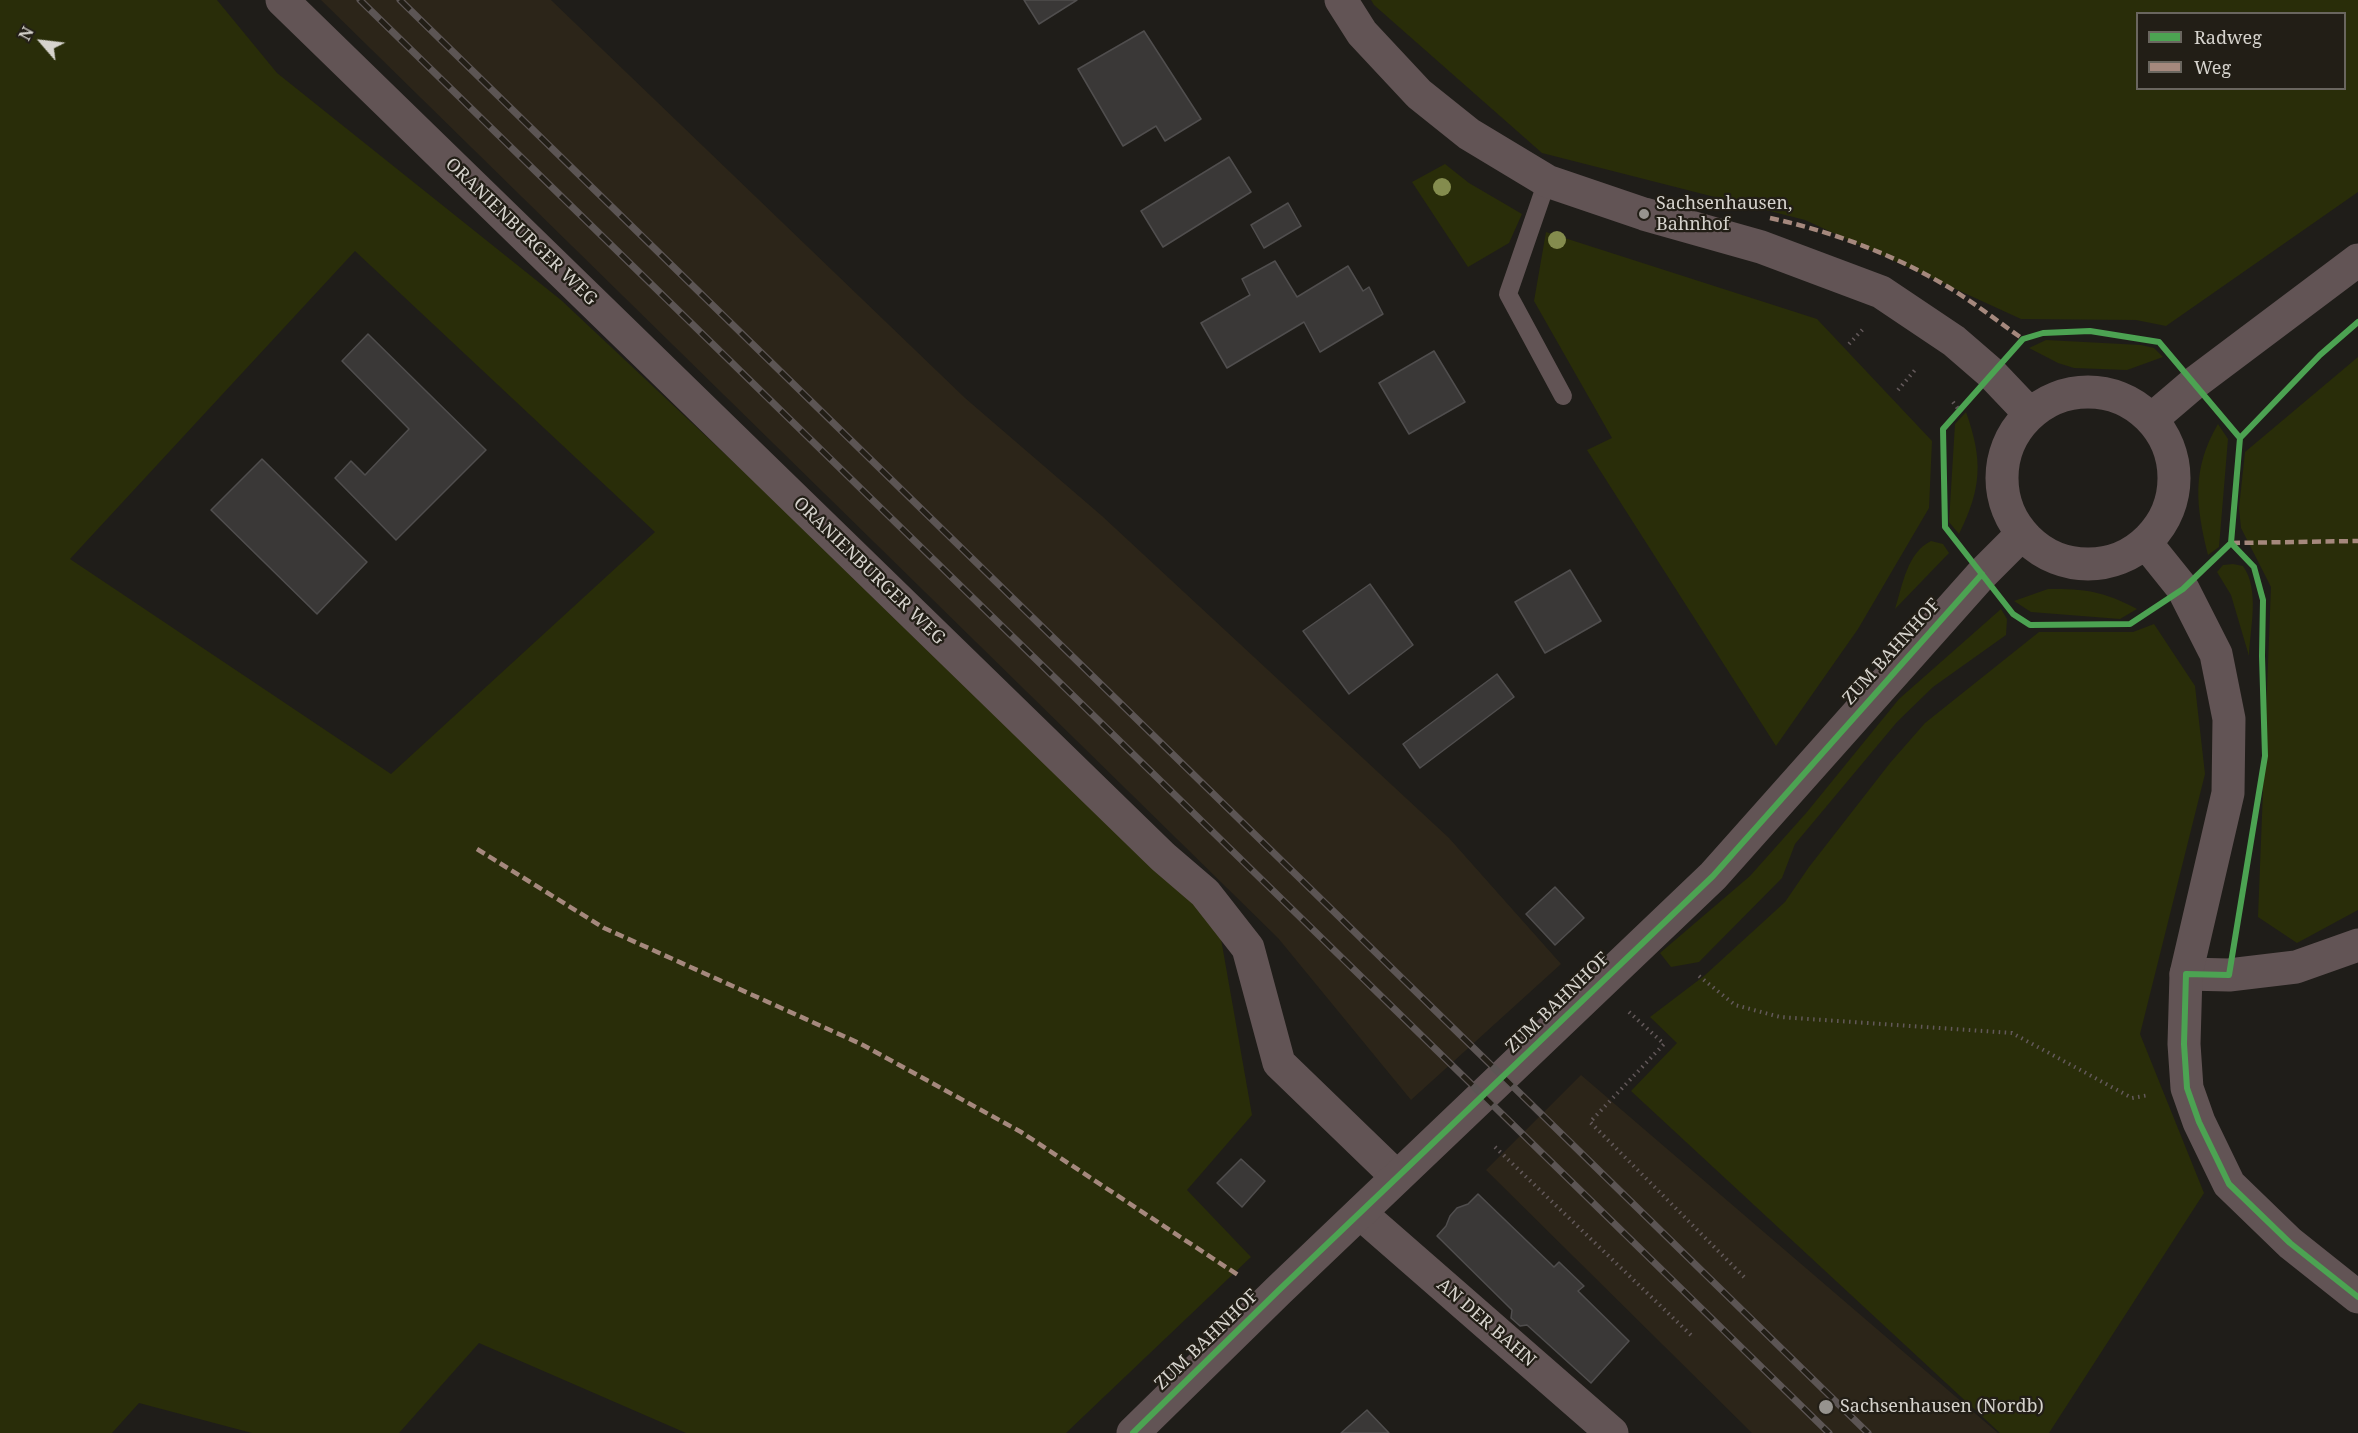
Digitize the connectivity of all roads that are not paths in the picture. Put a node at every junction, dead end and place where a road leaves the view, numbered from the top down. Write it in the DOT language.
graph roads {
  1 [pos="282,0"];
  2 [pos="1341,0"];
  3 [pos="1547,181"];
  4 [pos="2358,260"];
  5 [pos="1563,396"];
  6 [pos="2030,414"];
  7 [pos="2152,419"];
  8 [pos="2022,534"];
  9 [pos="2146,543"];
  10 [pos="2358,945"];
  11 [pos="2186,974"];
  12 [pos="1397,1177"];
  13 [pos="1359,1213"];
  14 [pos="2358,1297"];
  15 [pos="1133,1433"];
  16 [pos="1612,1433"];
  1 -- 12 [label="street, ORANIENBURGER WEG"];
  2 -- 3 [label="street"];
  3 -- 5 [label="lane"];
  3 -- 6 [label="street"];
  4 -- 7 [label="street"];
  6 -- 7 [label="street"];
  6 -- 8 [label="street"];
  7 -- 9 [label="street"];
  8 -- 9 [label="street"];
  8 -- 12 [label="street, ZUM BAHNHOF"];
  9 -- 11 [label="street"];
  10 -- 11 [label="street"];
  11 -- 14 [label="street"];
  12 -- 13 [label="street, ZUM BAHNHOF"];
  13 -- 15 [label="street, ZUM BAHNHOF"];
  13 -- 16 [label="street, AN DER BAHN"];
}
